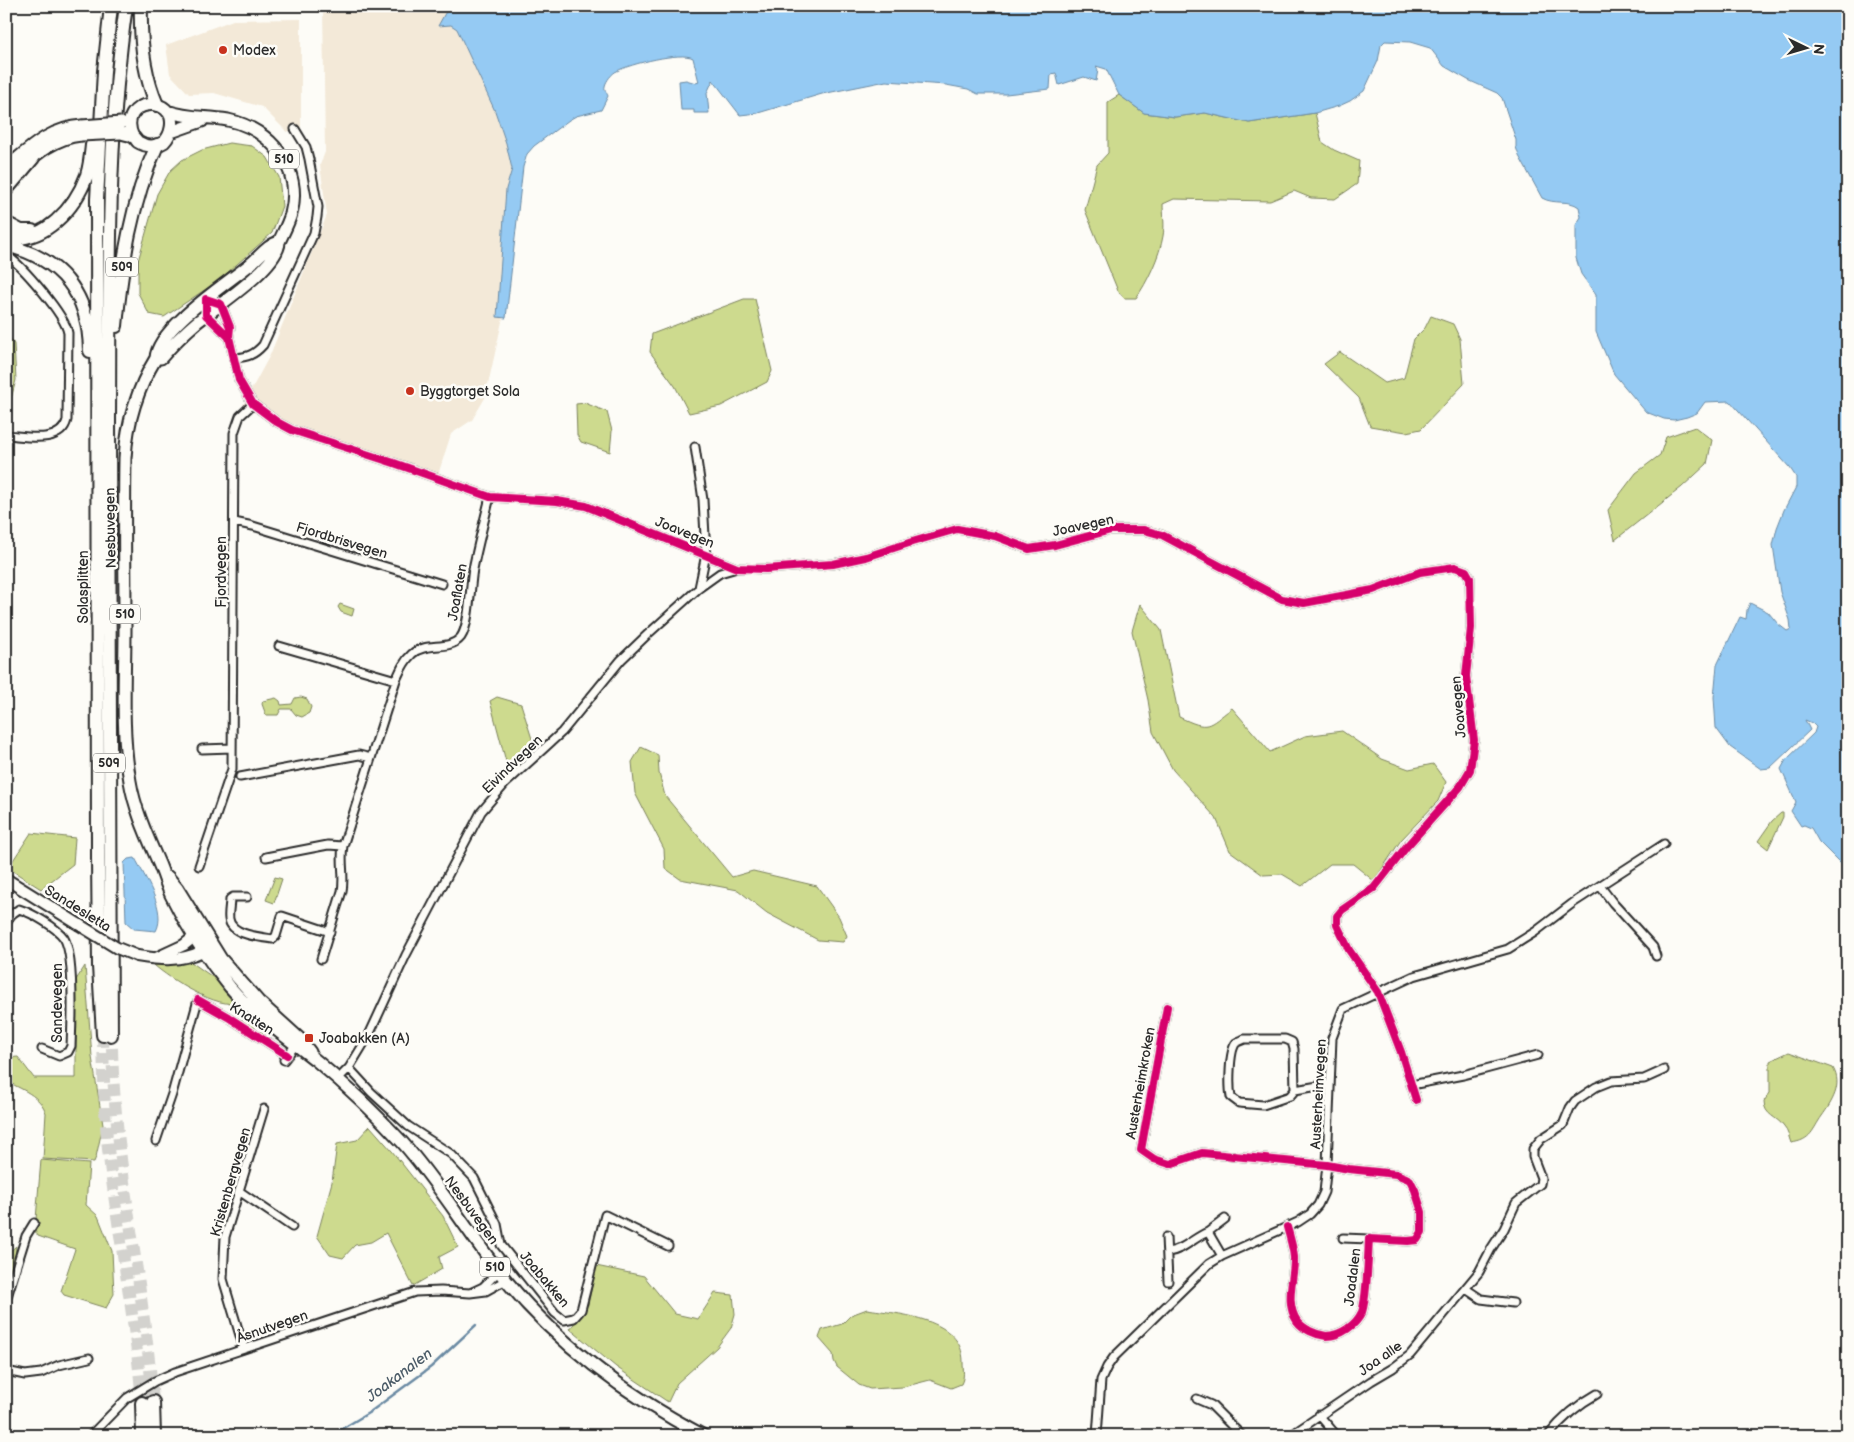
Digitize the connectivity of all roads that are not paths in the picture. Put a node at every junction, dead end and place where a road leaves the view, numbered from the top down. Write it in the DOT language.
graph roads {
  1 [pos="111,6"];
  2 [pos="126,6"];
  3 [pos="141,6"];
  4 [pos="104,71"];
  5 [pos="162,108"];
  6 [pos="212,119"];
  7 [pos="125,124"];
  8 [pos="295,129"];
  9 [pos="82,130"];
  10 [pos="171,132"];
  11 [pos="133,137"];
  12 [pos="157,145"];
  13 [pos="33,158"];
  14 [pos="6,168"];
  15 [pos="6,180"];
  16 [pos="6,190"];
  17 [pos="6,223"];
  18 [pos="44,229"];
  19 [pos="6,237"];
  20 [pos="279,242"];
  21 [pos="6,245"];
  22 [pos="6,255"];
  23 [pos="206,299"];
  24 [pos="221,304"];
  25 [pos="206,315"];
  26 [pos="229,337"];
  27 [pos="156,358"];
  28 [pos="234,358"];
  29 [pos="110,393"];
  30 [pos="254,404"];
  31 [pos="97,406"];
  32 [pos="6,436"];
  33 [pos="695,447"];
  34 [pos="490,497"];
  35 [pos="234,522"];
  36 [pos="706,554"];
  37 [pos="737,568"];
  38 [pos="442,584"];
  39 [pos="699,588"];
  40 [pos="279,646"];
  41 [pos="396,680"];
  42 [pos="232,748"];
  43 [pos="202,749"];
  44 [pos="371,758"];
  45 [pos="240,777"];
  46 [pos="1664,844"];
  47 [pos="344,846"];
  48 [pos="266,857"];
  49 [pos="199,866"];
  50 [pos="162,870"];
  51 [pos="6,879"];
  52 [pos="1600,886"];
  53 [pos="247,897"];
  54 [pos="6,922"];
  55 [pos="330,932"];
  56 [pos="194,938"];
  57 [pos="207,938"];
  58 [pos="202,951"];
  59 [pos="1656,956"];
  60 [pos="156,958"];
  61 [pos="321,959"];
  62 [pos="1378,992"];
  63 [pos="1167,1007"];
  64 [pos="297,1042"];
  65 [pos="42,1049"];
  66 [pos="1538,1055"];
  67 [pos="349,1068"];
  68 [pos="1664,1070"];
  69 [pos="337,1080"];
  70 [pos="1330,1084"];
  71 [pos="1411,1085"];
  72 [pos="1295,1090"];
  73 [pos="1416,1100"];
  74 [pos="264,1108"];
  75 [pos="156,1141"];
  76 [pos="1327,1165"];
  77 [pos="239,1192"];
  78 [pos="1225,1219"];
  79 [pos="34,1222"];
  80 [pos="292,1227"];
  81 [pos="1287,1228"];
  82 [pos="1208,1232"];
  83 [pos="1166,1237"];
  84 [pos="1343,1238"];
  85 [pos="1369,1239"];
  86 [pos="668,1246"];
  87 [pos="1168,1252"];
  88 [pos="1222,1256"];
  89 [pos="503,1276"];
  90 [pos="1168,1281"];
  91 [pos="1466,1289"];
  92 [pos="470,1293"];
  93 [pos="6,1300"];
  94 [pos="1513,1303"];
  95 [pos="244,1349"];
  96 [pos="90,1358"];
  97 [pos="6,1371"];
  98 [pos="1597,1394"];
  99 [pos="1198,1399"];
  100 [pos="1319,1415"];
  101 [pos="100,1431"];
  102 [pos="90,1436"];
  103 [pos="143,1436"];
  104 [pos="154,1436"];
  105 [pos="704,1436"];
  106 [pos="1097,1436"];
  107 [pos="1242,1436"];
  108 [pos="1290,1436"];
  109 [pos="1337,1436"];
  110 [pos="1548,1436"];
  1 -- 4 [label="highway, 509"];
  2 -- 29 [label="highway, Solasplitten / 509"];
  3 -- 5 [label="highway"];
  4 -- 18 [label="highway, 509"];
  4 -- 31 [label="highway, Solasplitten / 509"];
  5 -- 6 [label="main road, 510"];
  5 -- 7 [label="main road"];
  5 -- 10 [label="main road"];
  6 -- 10 [label="main road, 510"];
  6 -- 20 [label="main road, 510"];
  7 -- 9 [label="main road, bridge"];
  7 -- 11 [label="main road"];
  7 -- 11 [label="main road"];
  8 -- 28 [label="street"];
  9 -- 13 [label="main road"];
  9 -- 14 [label="main road"];
  10 -- 12 [label="main road, 510"];
  11 -- 12 [label="main road"];
  12 -- 29 [label="highway, 509"];
  13 -- 15 [label="main road"];
  13 -- 16 [label="highway"];
  17 -- 18 [label="highway"];
  18 -- 19 [label="highway, 509"];
  20 -- 23 [label="main road, 510"];
  20 -- 24 [label="main road, Nesbuvegen / 510"];
  21 -- 31 [label="highway, 509"];
  22 -- 32 [label="street"];
  23 -- 24 [label="street"];
  23 -- 25 [label="street"];
  23 -- 27 [label="main road, 510"];
  24 -- 25 [label="main road, Nesbuvegen / 510"];
  24 -- 26 [label="street, Joavegen"];
  25 -- 26 [label="street"];
  25 -- 27 [label="main road, Nesbuvegen / 510"];
  26 -- 28 [label="street, Joavegen"];
  27 -- 50 [label="main road, Nesbuvegen / 510"];
  28 -- 30 [label="street, Joavegen"];
  29 -- 31 [label="highway, Solasplitten / 509"];
  30 -- 34 [label="street, Joavegen"];
  30 -- 35 [label="street, Fjordvegen"];
  33 -- 36 [label="street"];
  34 -- 36 [label="street, Joavegen"];
  34 -- 41 [label="street, Joaflaten"];
  35 -- 38 [label="street, Fjordbrisvegen"];
  35 -- 42 [label="street, Fjordvegen"];
  36 -- 37 [label="street, Joavegen"];
  36 -- 39 [label="street"];
  37 -- 39 [label="street, Eivindvegen"];
  37 -- 62 [label="street, Joavegen"];
  39 -- 67 [label="street, Eivindvegen"];
  40 -- 41 [label="street"];
  41 -- 44 [label="street, Joaflaten"];
  42 -- 43 [label="street"];
  42 -- 49 [label="street, Fjordvegen"];
  44 -- 45 [label="street"];
  44 -- 47 [label="street, Joaflaten"];
  46 -- 52 [label="street, Austerheimvegen"];
  47 -- 48 [label="street"];
  47 -- 55 [label="street, Joaflaten"];
  50 -- 56 [label="main road, Nesbuvegen / 510"];
  50 -- 57 [label="main road, Nesbuvegen / 510"];
  51 -- 60 [label="street, Sandesletta, bridge"];
  52 -- 59 [label="street"];
  52 -- 62 [label="street, Austerheimvegen"];
  53 -- 55 [label="street"];
  54 -- 65 [label="street, Sandevegen"];
  55 -- 61 [label="street, Joaflaten"];
  56 -- 57 [label="street"];
  56 -- 58 [label="main road, Nesbuvegen / 510"];
  56 -- 60 [label="street"];
  57 -- 58 [label="street"];
  57 -- 64 [label="main road, Nesbuvegen / 510"];
  58 -- 60 [label="street, Sandesletta"];
  58 -- 64 [label="main road, Nesbuvegen / 510"];
  62 -- 70 [label="street, Austerheimvegen"];
  62 -- 71 [label="street, Joavegen"];
  63 -- 76 [label="street, Austerheimkroken"];
  64 -- 69 [label="main road, Nesbuvegen / 510"];
  64 -- 75 [label="street, Knatten"];
  66 -- 71 [label="street"];
  67 -- 69 [label="street, Eivindvegen"];
  67 -- 86 [label="street, Joabakken"];
  68 -- 91 [label="street, Joa alle"];
  69 -- 89 [label="main road, Nesbuvegen / 510"];
  70 -- 72 [label="street"];
  70 -- 76 [label="street, Austerheimvegen"];
  71 -- 73 [label="street, Joavegen"];
  72 -- 72 [label="street"];
  74 -- 77 [label="street, Kristenbergvegen"];
  76 -- 81 [label="street, Austerheimvegen"];
  76 -- 85 [label="street, Joadalen"];
  77 -- 80 [label="street"];
  77 -- 95 [label="street, Kristenbergvegen"];
  78 -- 82 [label="street"];
  79 -- 93 [label="street"];
  81 -- 85 [label="street, Joadalen"];
  81 -- 88 [label="street, Austerheimvegen"];
  82 -- 87 [label="street"];
  82 -- 88 [label="street"];
  83 -- 87 [label="street"];
  84 -- 85 [label="street, Joadalen"];
  87 -- 90 [label="street"];
  88 -- 106 [label="street, Austerheimvegen"];
  89 -- 92 [label="street"];
  89 -- 92 [label="street, Åsnutvegen"];
  89 -- 105 [label="main road, Nesbuvegen / 510"];
  91 -- 94 [label="street"];
  91 -- 100 [label="street, Joa alle"];
  92 -- 95 [label="street, Åsnutvegen"];
  95 -- 101 [label="street, Åsnutvegen"];
  96 -- 97 [label="street"];
  98 -- 110 [label="street"];
  99 -- 107 [label="street"];
  100 -- 108 [label="street, Joa alle"];
  100 -- 109 [label="street"];
  101 -- 102 [label="street, Åsnutvegen"];
  103 -- 104 [label="highway"];
}
